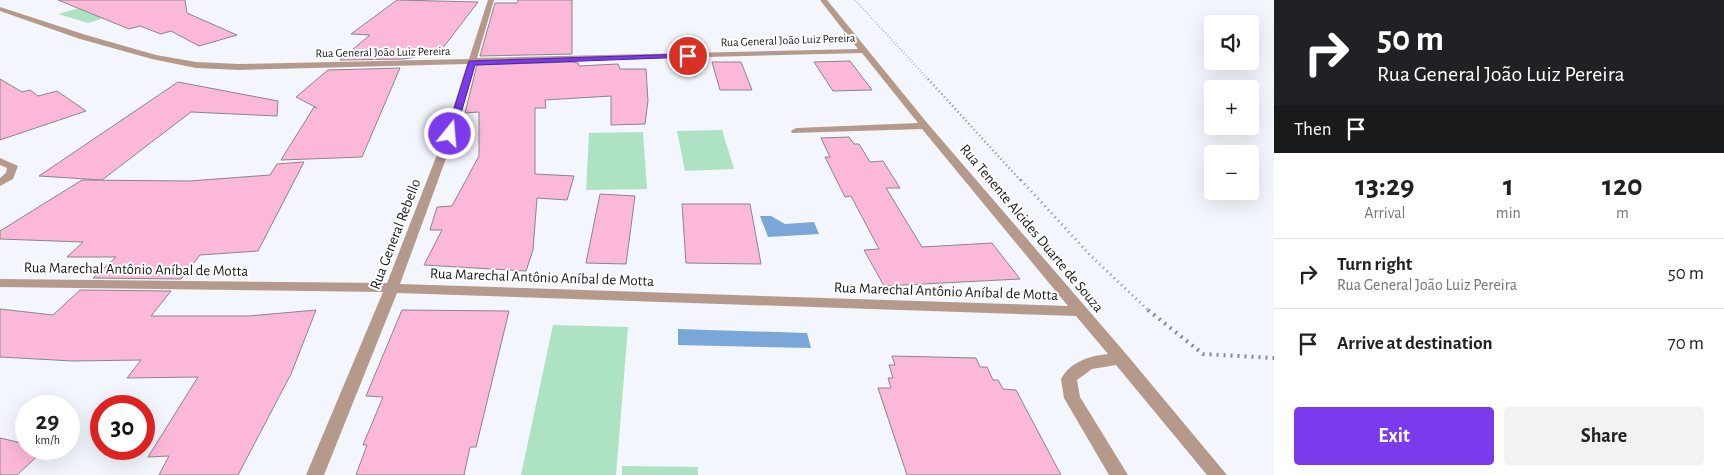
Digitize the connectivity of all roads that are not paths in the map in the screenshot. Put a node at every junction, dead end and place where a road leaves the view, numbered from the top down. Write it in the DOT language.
graph roads {
  1 [pos="491,0"];
  2 [pos="823,0"];
  3 [pos="0,9"];
  4 [pos="10,13"];
  5 [pos="0,16"];
  6 [pos="864,50"];
  7 [pos="472,62"];
  8 [pos="925,126"];
  9 [pos="796,131"];
  10 [pos="0,161"];
  11 [pos="0,183"];
  12 [pos="0,283"];
  13 [pos="392,288"];
  14 [pos="1082,311"];
  15 [pos="1122,359"];
  16 [pos="315,475"];
  17 [pos="1119,475"];
  18 [pos="1218,475"];
  1 -- 7 [label="street, Rua General Rebello"];
  2 -- 6 [label="street, Rua Tenente Alcides Duarte de Souza"];
  3 -- 4 [label="street, Rua General João Luiz Pereira"];
  4 -- 5 [label="street"];
  4 -- 7 [label="street, Rua General João Luiz Pereira"];
  6 -- 7 [label="street, Rua General João Luiz Pereira"];
  6 -- 8 [label="street, Rua Tenente Alcides Duarte de Souza"];
  7 -- 13 [label="street, Rua General Rebello"];
  8 -- 9 [label="street"];
  8 -- 14 [label="street, Rua Tenente Alcides Duarte de Souza"];
  10 -- 11 [label="street"];
  12 -- 13 [label="street, Rua Marechal Antônio Aníbal de Motta"];
  13 -- 14 [label="street, Rua Marechal Antônio Aníbal de Motta"];
  13 -- 16 [label="street, Rua General Rebello"];
  14 -- 15 [label="street, Rua Tenente Alcides Duarte de Souza"];
  15 -- 17 [label="street"];
  15 -- 18 [label="street, Rua Tenente Alcides Duarte de Souza"];
}
